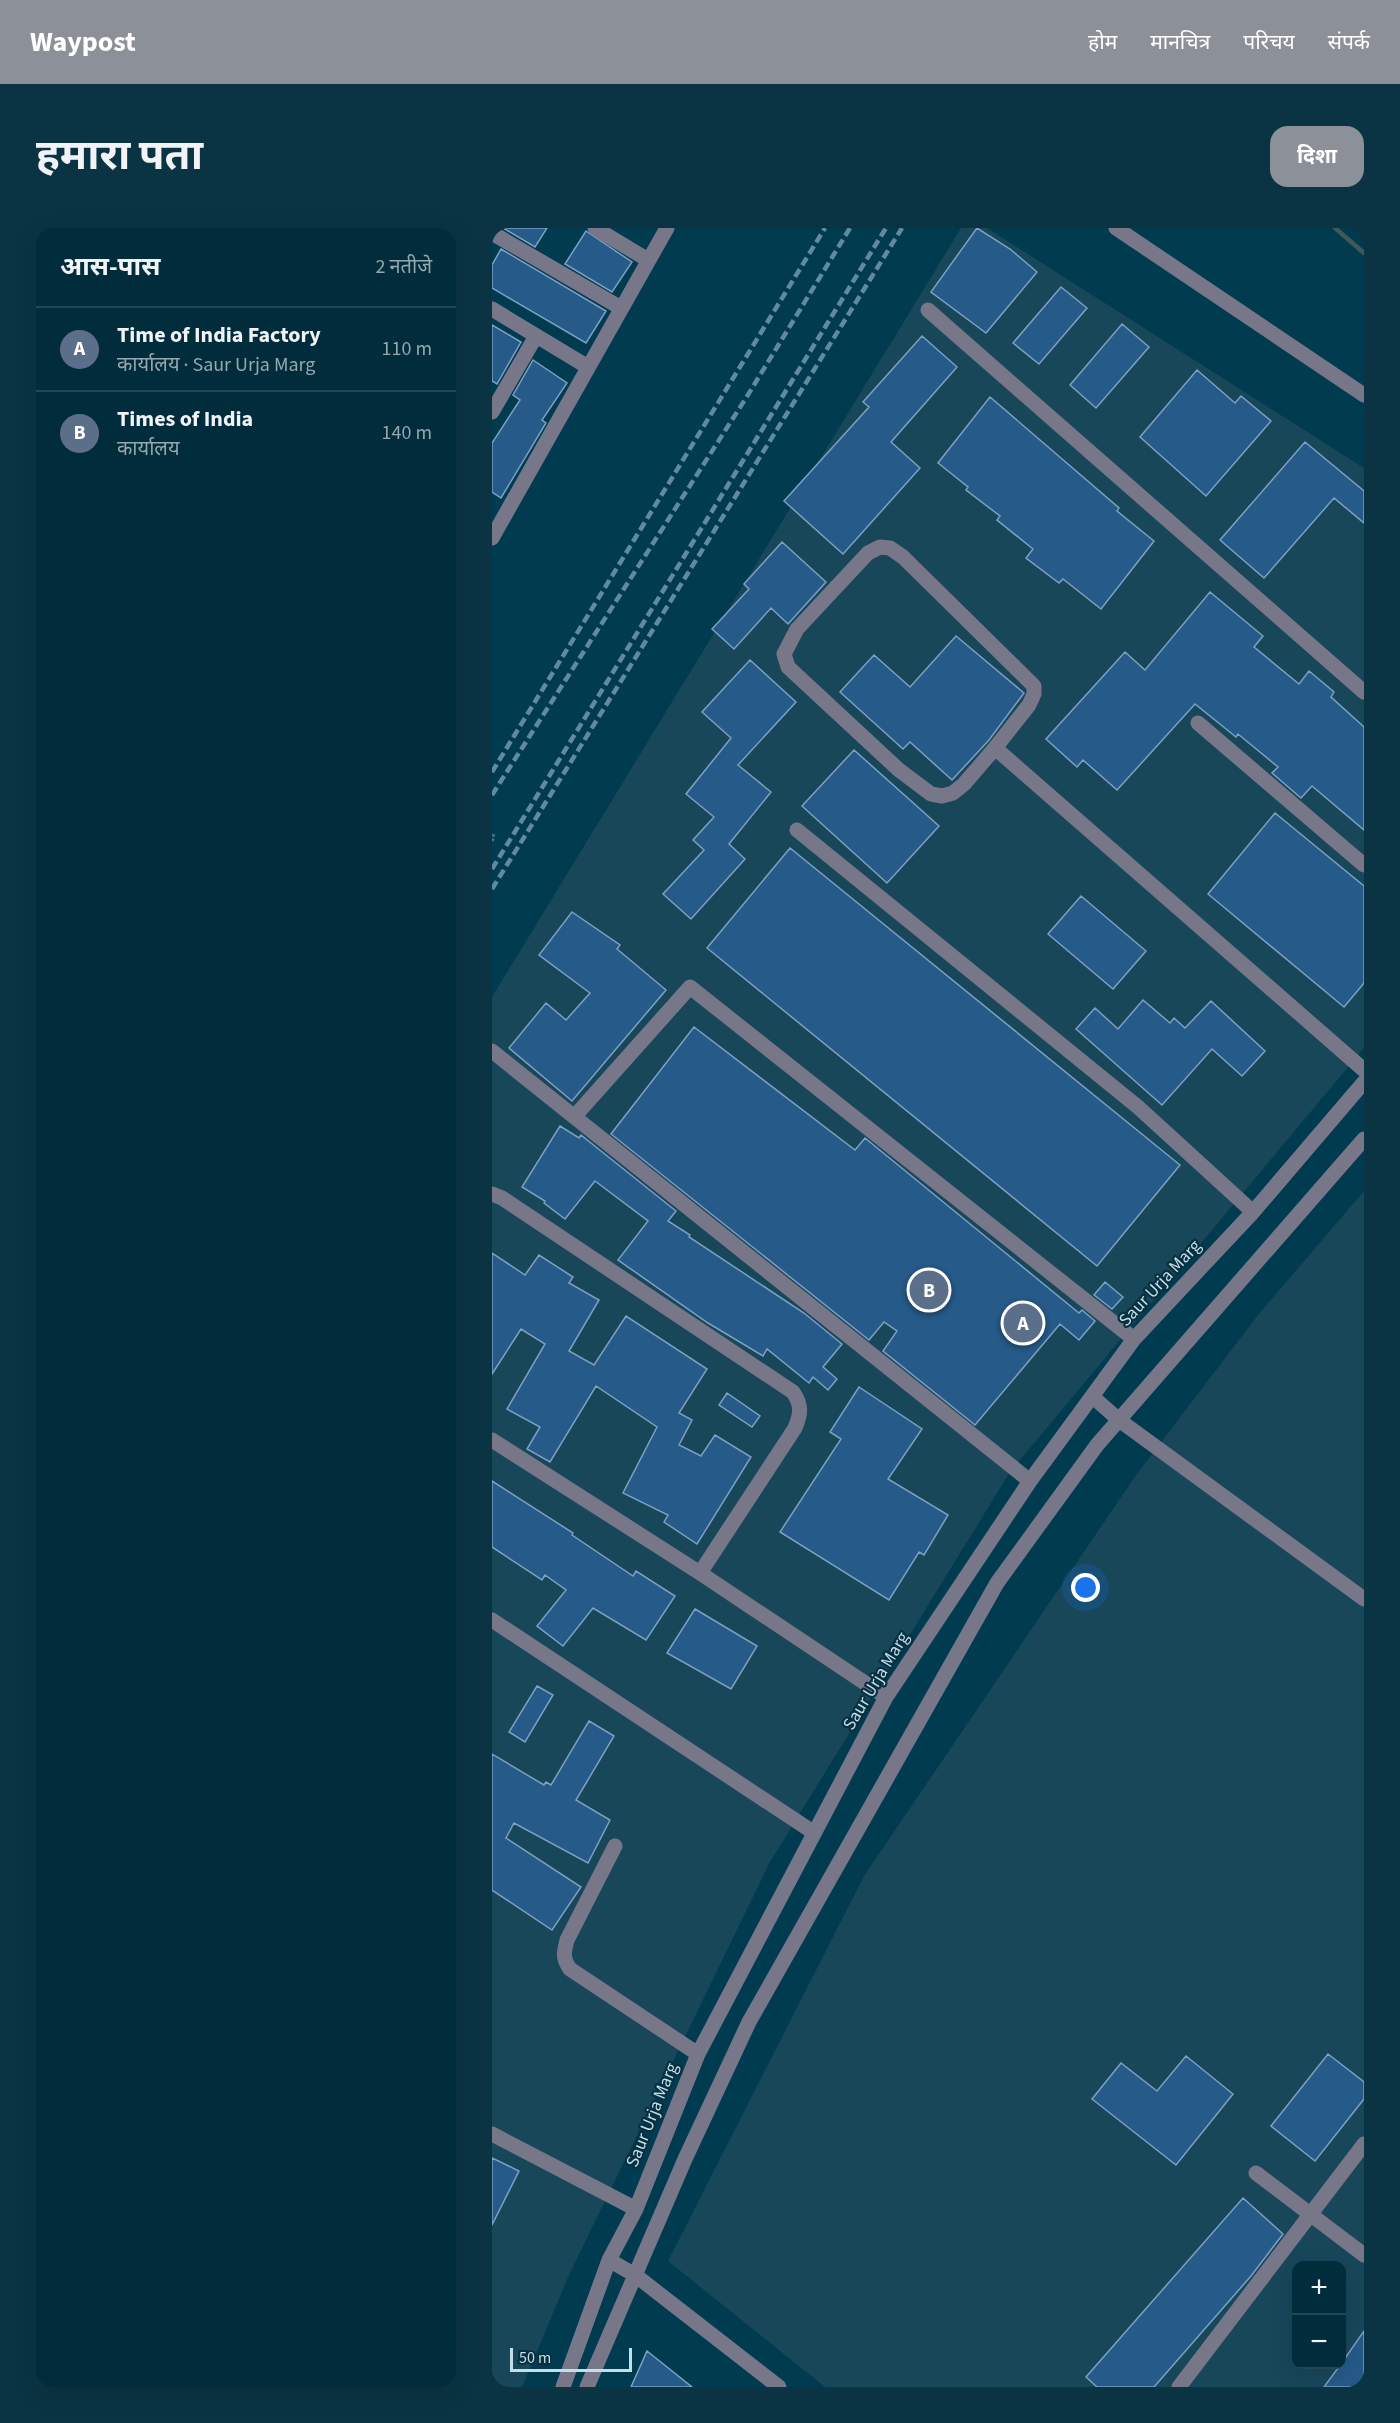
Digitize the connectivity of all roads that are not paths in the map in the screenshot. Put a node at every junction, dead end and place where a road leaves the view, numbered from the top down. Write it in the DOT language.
graph roads {
  1 [pos="667,228"];
  2 [pos="1116,228"];
  3 [pos="600,229"];
  4 [pos="492,233"];
  5 [pos="648,260"];
  6 [pos="621,308"];
  7 [pos="492,309"];
  8 [pos="928,310"];
  9 [pos="536,336"];
  10 [pos="588,367"];
  11 [pos="1364,395"];
  12 [pos="492,412"];
  13 [pos="492,538"];
  14 [pos="1364,692"];
  15 [pos="1198,723"];
  16 [pos="995,748"];
  17 [pos="797,830"];
  18 [pos="1364,865"];
  19 [pos="492,1051"];
  20 [pos="1364,1070"];
  21 [pos="1364,1082"];
  22 [pos="574,1116"];
  23 [pos="1364,1139"];
  24 [pos="492,1194"];
  25 [pos="1253,1212"];
  26 [pos="1134,1339"];
  27 [pos="1093,1397"];
  28 [pos="1119,1420"];
  29 [pos="492,1440"];
  30 [pos="1030,1481"];
  31 [pos="700,1573"];
  32 [pos="1364,1599"];
  33 [pos="492,1620"];
  34 [pos="886,1697"];
  35 [pos="813,1832"];
  36 [pos="615,1845"];
  37 [pos="698,2054"];
  38 [pos="492,2134"];
  39 [pos="1364,2144"];
  40 [pos="1256,2174"];
  41 [pos="636,2209"];
  42 [pos="1311,2215"];
  43 [pos="1364,2255"];
  44 [pos="609,2260"];
  45 [pos="635,2274"];
  46 [pos="563,2387"];
  47 [pos="586,2387"];
  48 [pos="779,2387"];
  49 [pos="1179,2387"];
  1 -- 5 [label="street"];
  2 -- 11 [label="street"];
  3 -- 5 [label="street"];
  4 -- 6 [label="street"];
  5 -- 6 [label="street"];
  6 -- 10 [label="street"];
  7 -- 9 [label="street"];
  8 -- 14 [label="street"];
  9 -- 10 [label="street"];
  9 -- 12 [label="street"];
  10 -- 13 [label="street"];
  15 -- 18 [label="street"];
  16 -- 16 [label="street"];
  16 -- 20 [label="street"];
  17 -- 25 [label="street"];
  19 -- 22 [label="street"];
  21 -- 25 [label="street, Saur Urja Marg"];
  22 -- 26 [label="street"];
  22 -- 30 [label="street"];
  23 -- 28 [label="street"];
  24 -- 31 [label="street"];
  25 -- 26 [label="street, Saur Urja Marg"];
  26 -- 27 [label="street, Saur Urja Marg"];
  27 -- 28 [label="street"];
  27 -- 30 [label="street, Saur Urja Marg"];
  28 -- 32 [label="street"];
  28 -- 45 [label="street"];
  29 -- 31 [label="street"];
  30 -- 34 [label="street, Saur Urja Marg"];
  31 -- 34 [label="street"];
  33 -- 35 [label="street"];
  34 -- 35 [label="street, Saur Urja Marg"];
  35 -- 37 [label="street, Saur Urja Marg"];
  36 -- 37 [label="street"];
  37 -- 41 [label="street, Saur Urja Marg"];
  38 -- 41 [label="street"];
  39 -- 42 [label="street"];
  40 -- 42 [label="street"];
  41 -- 44 [label="street, Saur Urja Marg"];
  42 -- 43 [label="street"];
  42 -- 49 [label="street"];
  44 -- 45 [label="street"];
  44 -- 46 [label="street, Saur Urja Marg"];
  45 -- 47 [label="street"];
  45 -- 48 [label="street"];
}
